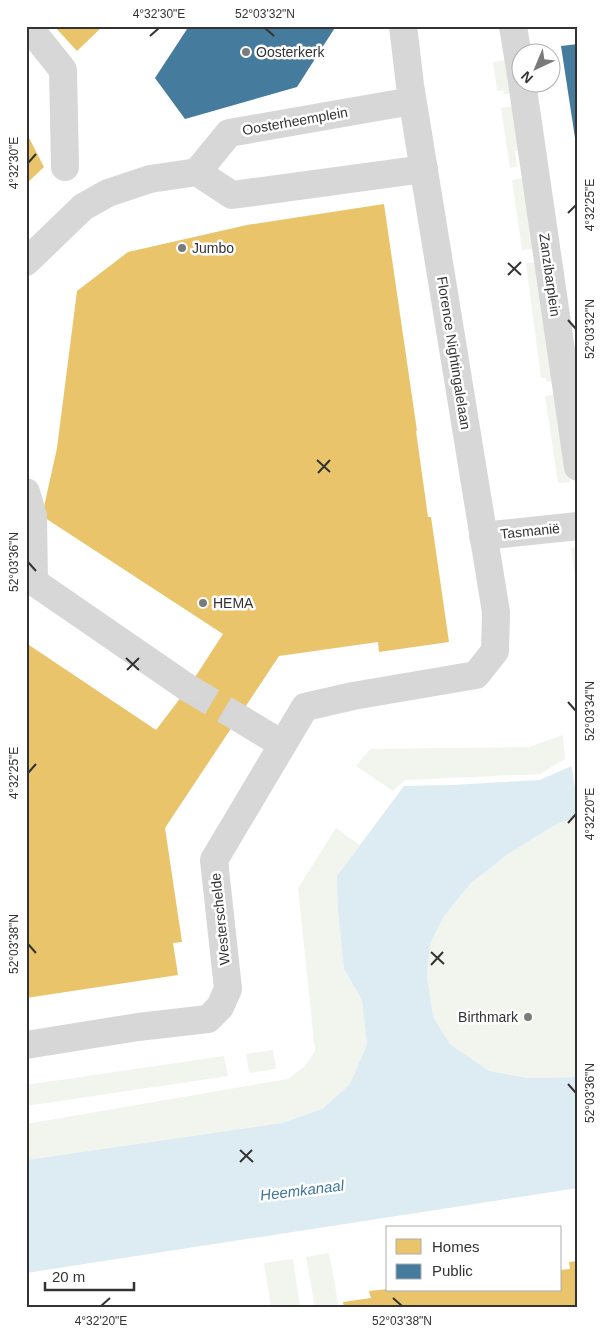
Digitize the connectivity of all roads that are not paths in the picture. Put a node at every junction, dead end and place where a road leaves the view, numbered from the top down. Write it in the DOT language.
graph roads {
  1 [pos="28,26"];
  2 [pos="403,26"];
  3 [pos="513,26"];
  4 [pos="516,42"];
  5 [pos="523,92"];
  6 [pos="412,101"];
  7 [pos="65,167"];
  8 [pos="424,169"];
  9 [pos="197,172"];
  10 [pos="26,262"];
  11 [pos="578,467"];
  12 [pos="26,492"];
  13 [pos="578,526"];
  14 [pos="483,536"];
  15 [pos="30,582"];
  16 [pos="476,674"];
  17 [pos="188,688"];
  18 [pos="239,718"];
  19 [pos="282,744"];
  20 [pos="26,1044"];
  1 -- 7 [label="street"];
  2 -- 6 [label="street, Florence Nightingalelaan"];
  3 -- 4 [label="street, Zanzibarplein"];
  5 -- 11 [label="street, Zanzibarplein"];
  6 -- 8 [label="street, Florence Nightingalelaan"];
  6 -- 9 [label="street, Oosterheemplein"];
  8 -- 9 [label="street"];
  8 -- 14 [label="street, Florence Nightingalelaan"];
  9 -- 10 [label="street"];
  12 -- 15 [label="street"];
  13 -- 14 [label="street, Tasmanië"];
  14 -- 16 [label="street, Florence Nightingalelaan"];
  15 -- 17 [label="street"];
  16 -- 19 [label="street, Westerschelde"];
  18 -- 19 [label="street"];
  19 -- 20 [label="street, Westerschelde"];
}
